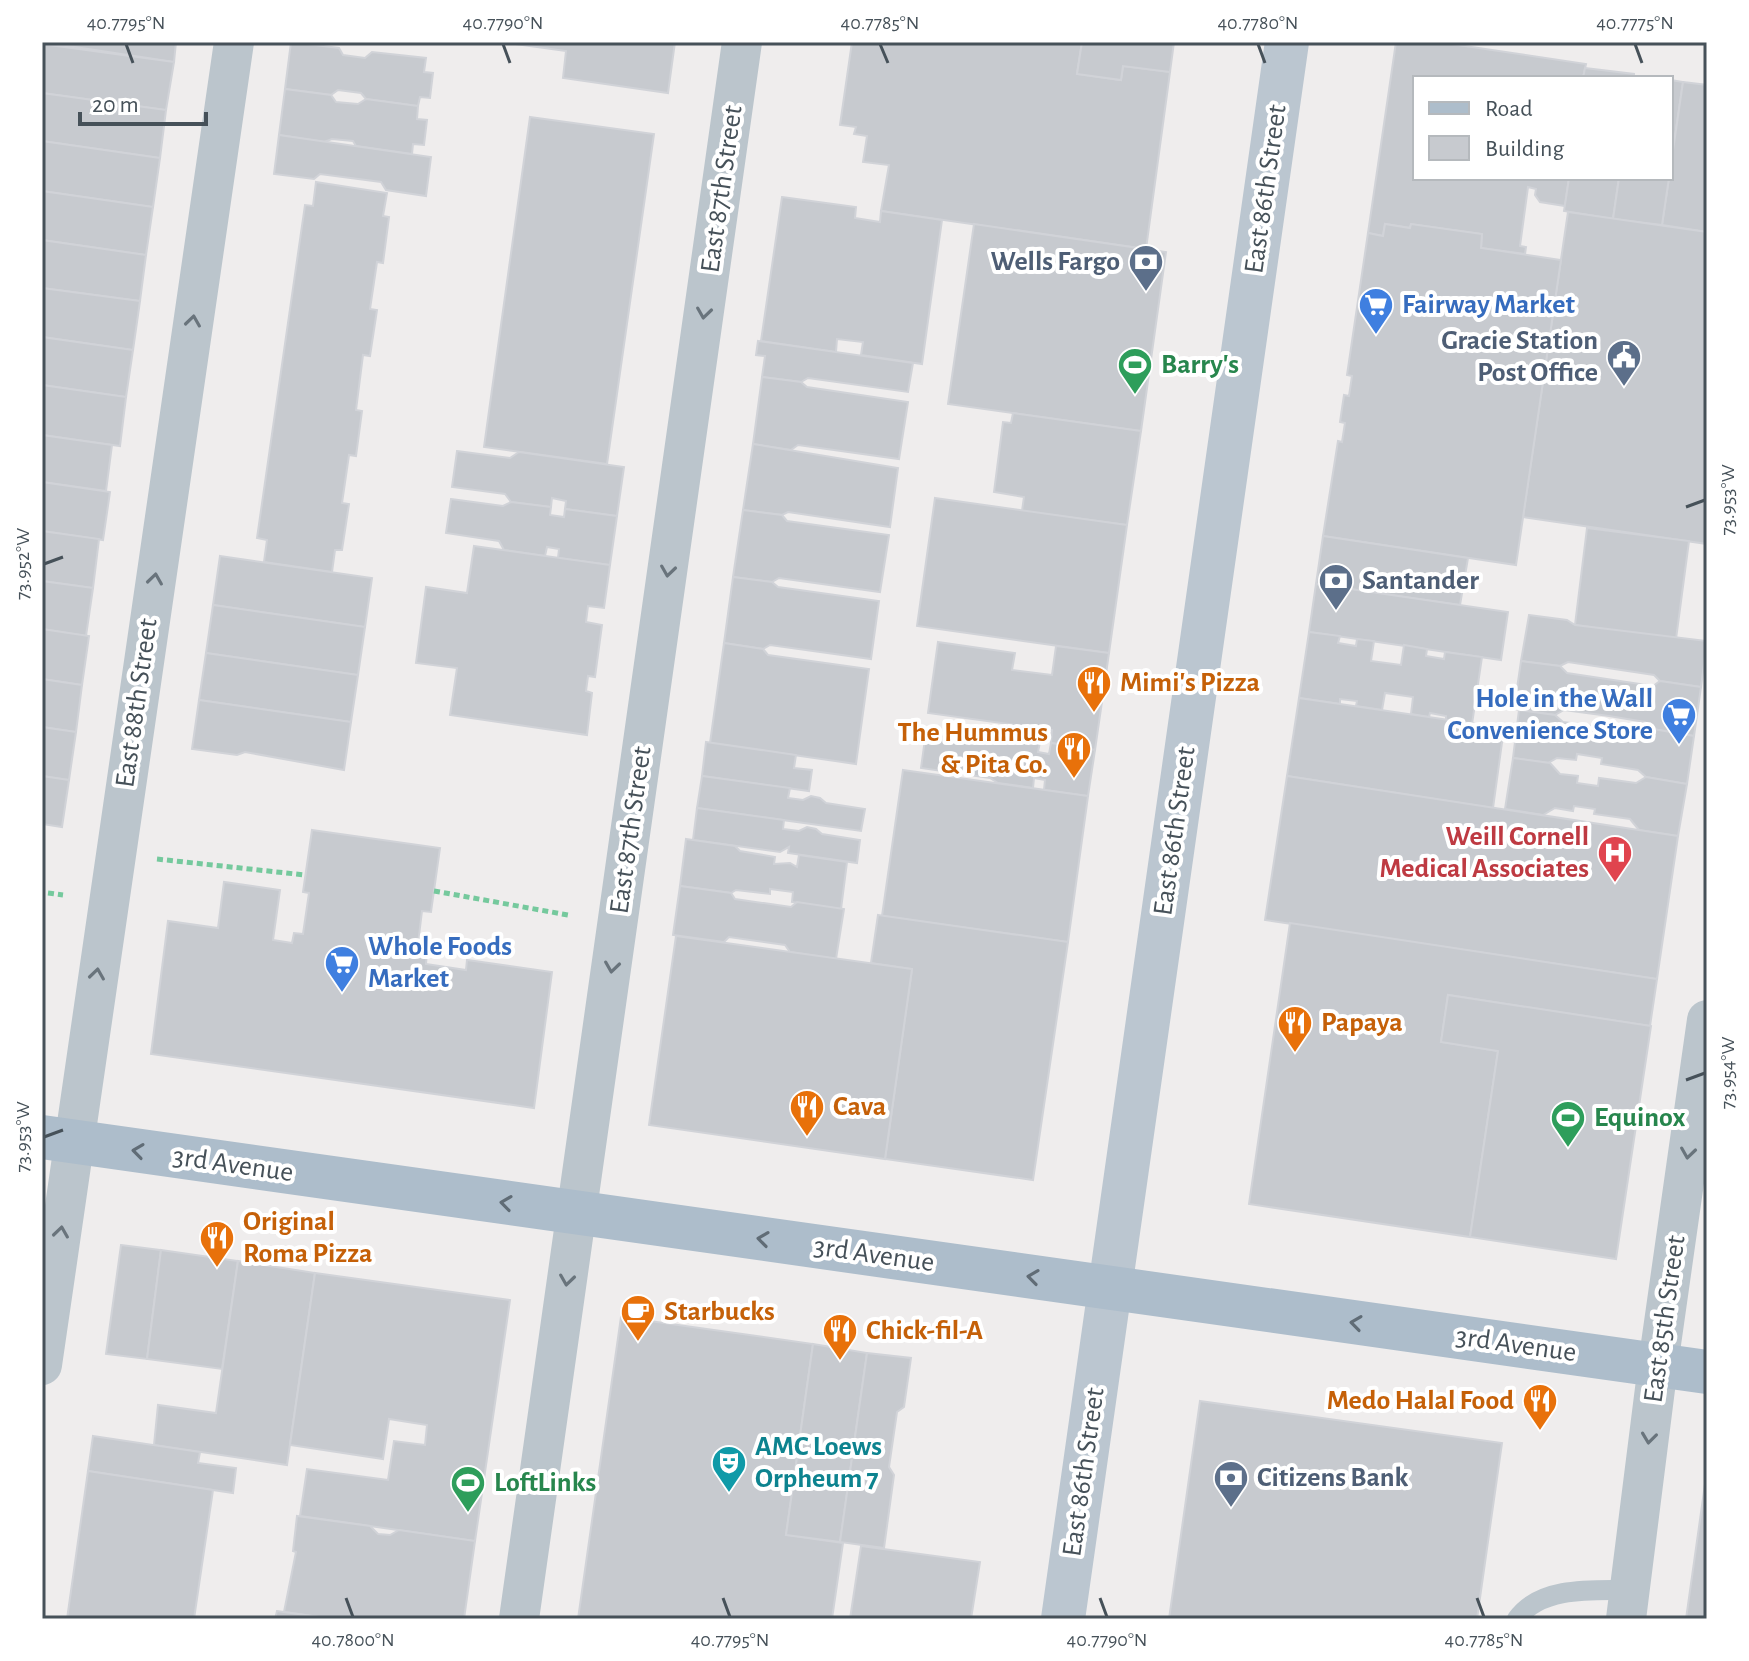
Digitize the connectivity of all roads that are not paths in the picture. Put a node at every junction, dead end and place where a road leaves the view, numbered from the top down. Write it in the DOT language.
graph roads {
  1 [pos="234,42"];
  2 [pos="742,42"];
  3 [pos="1287,42"];
  4 [pos="1707,1020"];
  5 [pos="58,1140"];
  6 [pos="577,1213"];
  7 [pos="1111,1288"];
  8 [pos="42,1365"];
  9 [pos="1658,1365"];
  10 [pos="1707,1372"];
  11 [pos="1628,1605"];
  12 [pos="519,1619"];
  13 [pos="1063,1619"];
  14 [pos="1517,1619"];
  5 -- 1 [label="street, East 88th Street, one-way"];
  2 -- 6 [label="street, East 87th Street, one-way"];
  3 -- 7 [label="main road, East 86th Street"];
  4 -- 9 [label="street, East 85th Street, one-way"];
  6 -- 5 [label="main road, 3rd Avenue, one-way"];
  8 -- 5 [label="street, East 88th Street, one-way"];
  7 -- 6 [label="main road, 3rd Avenue, one-way"];
  6 -- 12 [label="street, East 87th Street, one-way"];
  9 -- 7 [label="main road, 3rd Avenue, one-way"];
  7 -- 13 [label="main road, East 86th Street"];
  9 -- 10 [label="main road, 3rd Avenue"];
  9 -- 11 [label="street, East 85th Street, one-way"];
  11 -- 14 [label="lane"];
}
